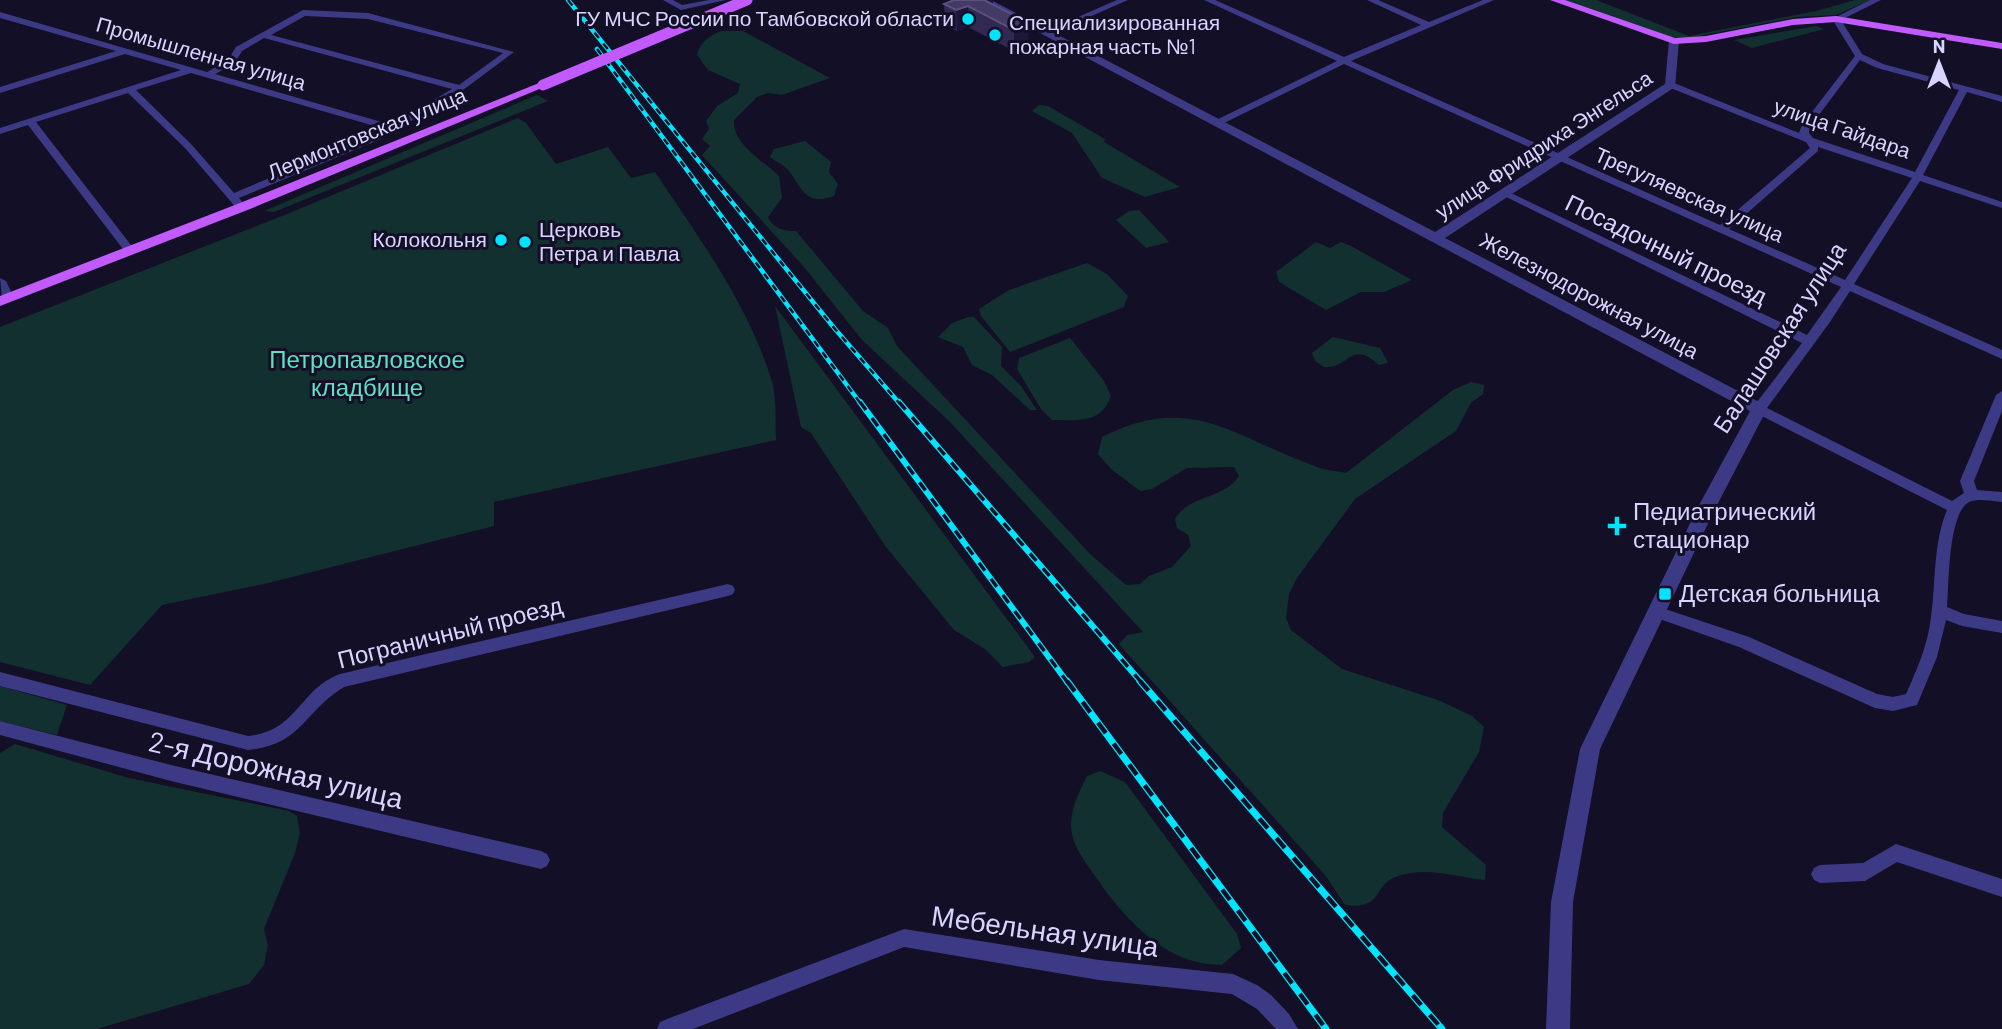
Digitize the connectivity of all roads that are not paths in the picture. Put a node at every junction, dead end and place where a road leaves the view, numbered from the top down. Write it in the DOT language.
graph roads {
  1 [pos="667,0"];
  2 [pos="722,0"];
  3 [pos="747,0"];
  4 [pos="983,0"];
  5 [pos="1125,0"];
  6 [pos="1208,0"];
  7 [pos="1371,0"];
  8 [pos="1490,0"];
  9 [pos="1555,0"];
  10 [pos="1877,0"];
  11 [pos="0,15"];
  12 [pos="1836,19"];
  13 [pos="1427,24"];
  14 [pos="1045,33"];
  15 [pos="266,36"];
  16 [pos="1674,41"];
  17 [pos="2002,46"];
  18 [pos="124,52"];
  19 [pos="1859,56"];
  20 [pos="1343,61"];
  21 [pos="191,69"];
  22 [pos="209,74"];
  23 [pos="1671,85"];
  24 [pos="1,88"];
  25 [pos="460,88"];
  26 [pos="1965,88"];
  27 [pos="130,90"];
  28 [pos="2002,99"];
  29 [pos="31,122"];
  30 [pos="1217,123"];
  31 [pos="393,128"];
  32 [pos="0,131"];
  33 [pos="1808,139"];
  34 [pos="1560,158"];
  35 [pos="1917,176"];
  36 [pos="1505,194"];
  37 [pos="232,197"];
  38 [pos="2002,205"];
  39 [pos="243,208"];
  40 [pos="1721,230"];
  41 [pos="1435,238"];
  42 [pos="130,251"];
  43 [pos="0,281"];
  44 [pos="1847,286"];
  45 [pos="4,300"];
  46 [pos="1809,341"];
  47 [pos="2002,355"];
  48 [pos="2002,395"];
  49 [pos="1759,409"];
  50 [pos="1972,495"];
  51 [pos="2002,498"];
  52 [pos="1954,508"];
  53 [pos="728,590"];
  54 [pos="1940,611"];
  55 [pos="1656,612"];
  56 [pos="2002,627"];
  57 [pos="0,679"];
  58 [pos="0,728"];
  59 [pos="541,860"];
  60 [pos="1820,874"];
  61 [pos="2002,888"];
  62 [pos="1560,1028"];
  63 [pos="667,1029"];
  64 [pos="1289,1029"];
  1 -- 2 [label="street"];
  3 -- 39 [label="main road, Лермонтовская улица, bridge"];
  4 -- 14 [label="street, Железнодорожная улица"];
  5 -- 14 [label="street"];
  6 -- 20 [label="street, Трегуляевская улица"];
  7 -- 13 [label="street"];
  8 -- 13 [label="street"];
  9 -- 16 [label="main road"];
  10 -- 12 [label="street"];
  11 -- 18 [label="street, Промышленная улица"];
  12 -- 16 [label="main road"];
  12 -- 17 [label="main road"];
  12 -- 19 [label="street"];
  13 -- 20 [label="street"];
  14 -- 30 [label="street, Железнодорожная улица"];
  15 -- 22 [label="street"];
  15 -- 25 [label="street"];
  15 -- 25 [label="street"];
  16 -- 23 [label="street, улица Фридриха Энгельса"];
  18 -- 21 [label="street, Промышленная улица"];
  18 -- 24 [label="street"];
  19 -- 26 [label="street"];
  19 -- 33 [label="street"];
  20 -- 30 [label="street"];
  20 -- 34 [label="street, Трегуляевская улица"];
  21 -- 22 [label="street, Промышленная улица"];
  21 -- 27 [label="street"];
  22 -- 31 [label="street, Промышленная улица"];
  23 -- 33 [label="street, улица Гайдара"];
  23 -- 34 [label="street, улица Фридриха Энгельса"];
  25 -- 31 [label="street"];
  26 -- 28 [label="street"];
  26 -- 35 [label="street, Балашовская улица"];
  27 -- 29 [label="street"];
  27 -- 37 [label="street"];
  29 -- 32 [label="street"];
  29 -- 42 [label="street"];
  30 -- 41 [label="street, Железнодорожная улица"];
  31 -- 37 [label="street"];
  33 -- 35 [label="street, улица Гайдара"];
  33 -- 40 [label="street"];
  34 -- 36 [label="street, улица Фридриха Энгельса"];
  34 -- 40 [label="street, Трегуляевская улица"];
  35 -- 38 [label="street, улица Гайдара"];
  35 -- 44 [label="street, Балашовская улица"];
  36 -- 41 [label="street, улица Фридриха Энгельса"];
  36 -- 46 [label="street, Посадочный проезд"];
  37 -- 39 [label="street"];
  39 -- 42 [label="main road, Лермонтовская улица"];
  40 -- 44 [label="street, Трегуляевская улица"];
  41 -- 49 [label="street, Железнодорожная улица"];
  42 -- 45 [label="main road, Лермонтовская улица"];
  43 -- 45 [label="street"];
  44 -- 46 [label="street, Балашовская улица"];
  44 -- 47 [label="street, Трегуляевская улица"];
  46 -- 49 [label="street, Балашовская улица"];
  48 -- 50 [label="street"];
  49 -- 52 [label="street, Железнодорожная улица"];
  49 -- 55 [label="street, Балашовская улица"];
  50 -- 51 [label="street"];
  50 -- 52 [label="street"];
  52 -- 54 [label="street"];
  53 -- 57 [label="street, Пограничный проезд"];
  54 -- 55 [label="street"];
  54 -- 56 [label="street"];
  55 -- 62 [label="street, Балашовская улица"];
  58 -- 59 [label="street, 2-я Дорожная улица"];
  60 -- 61 [label="street"];
  63 -- 64 [label="street, Мебельная улица"];
}
